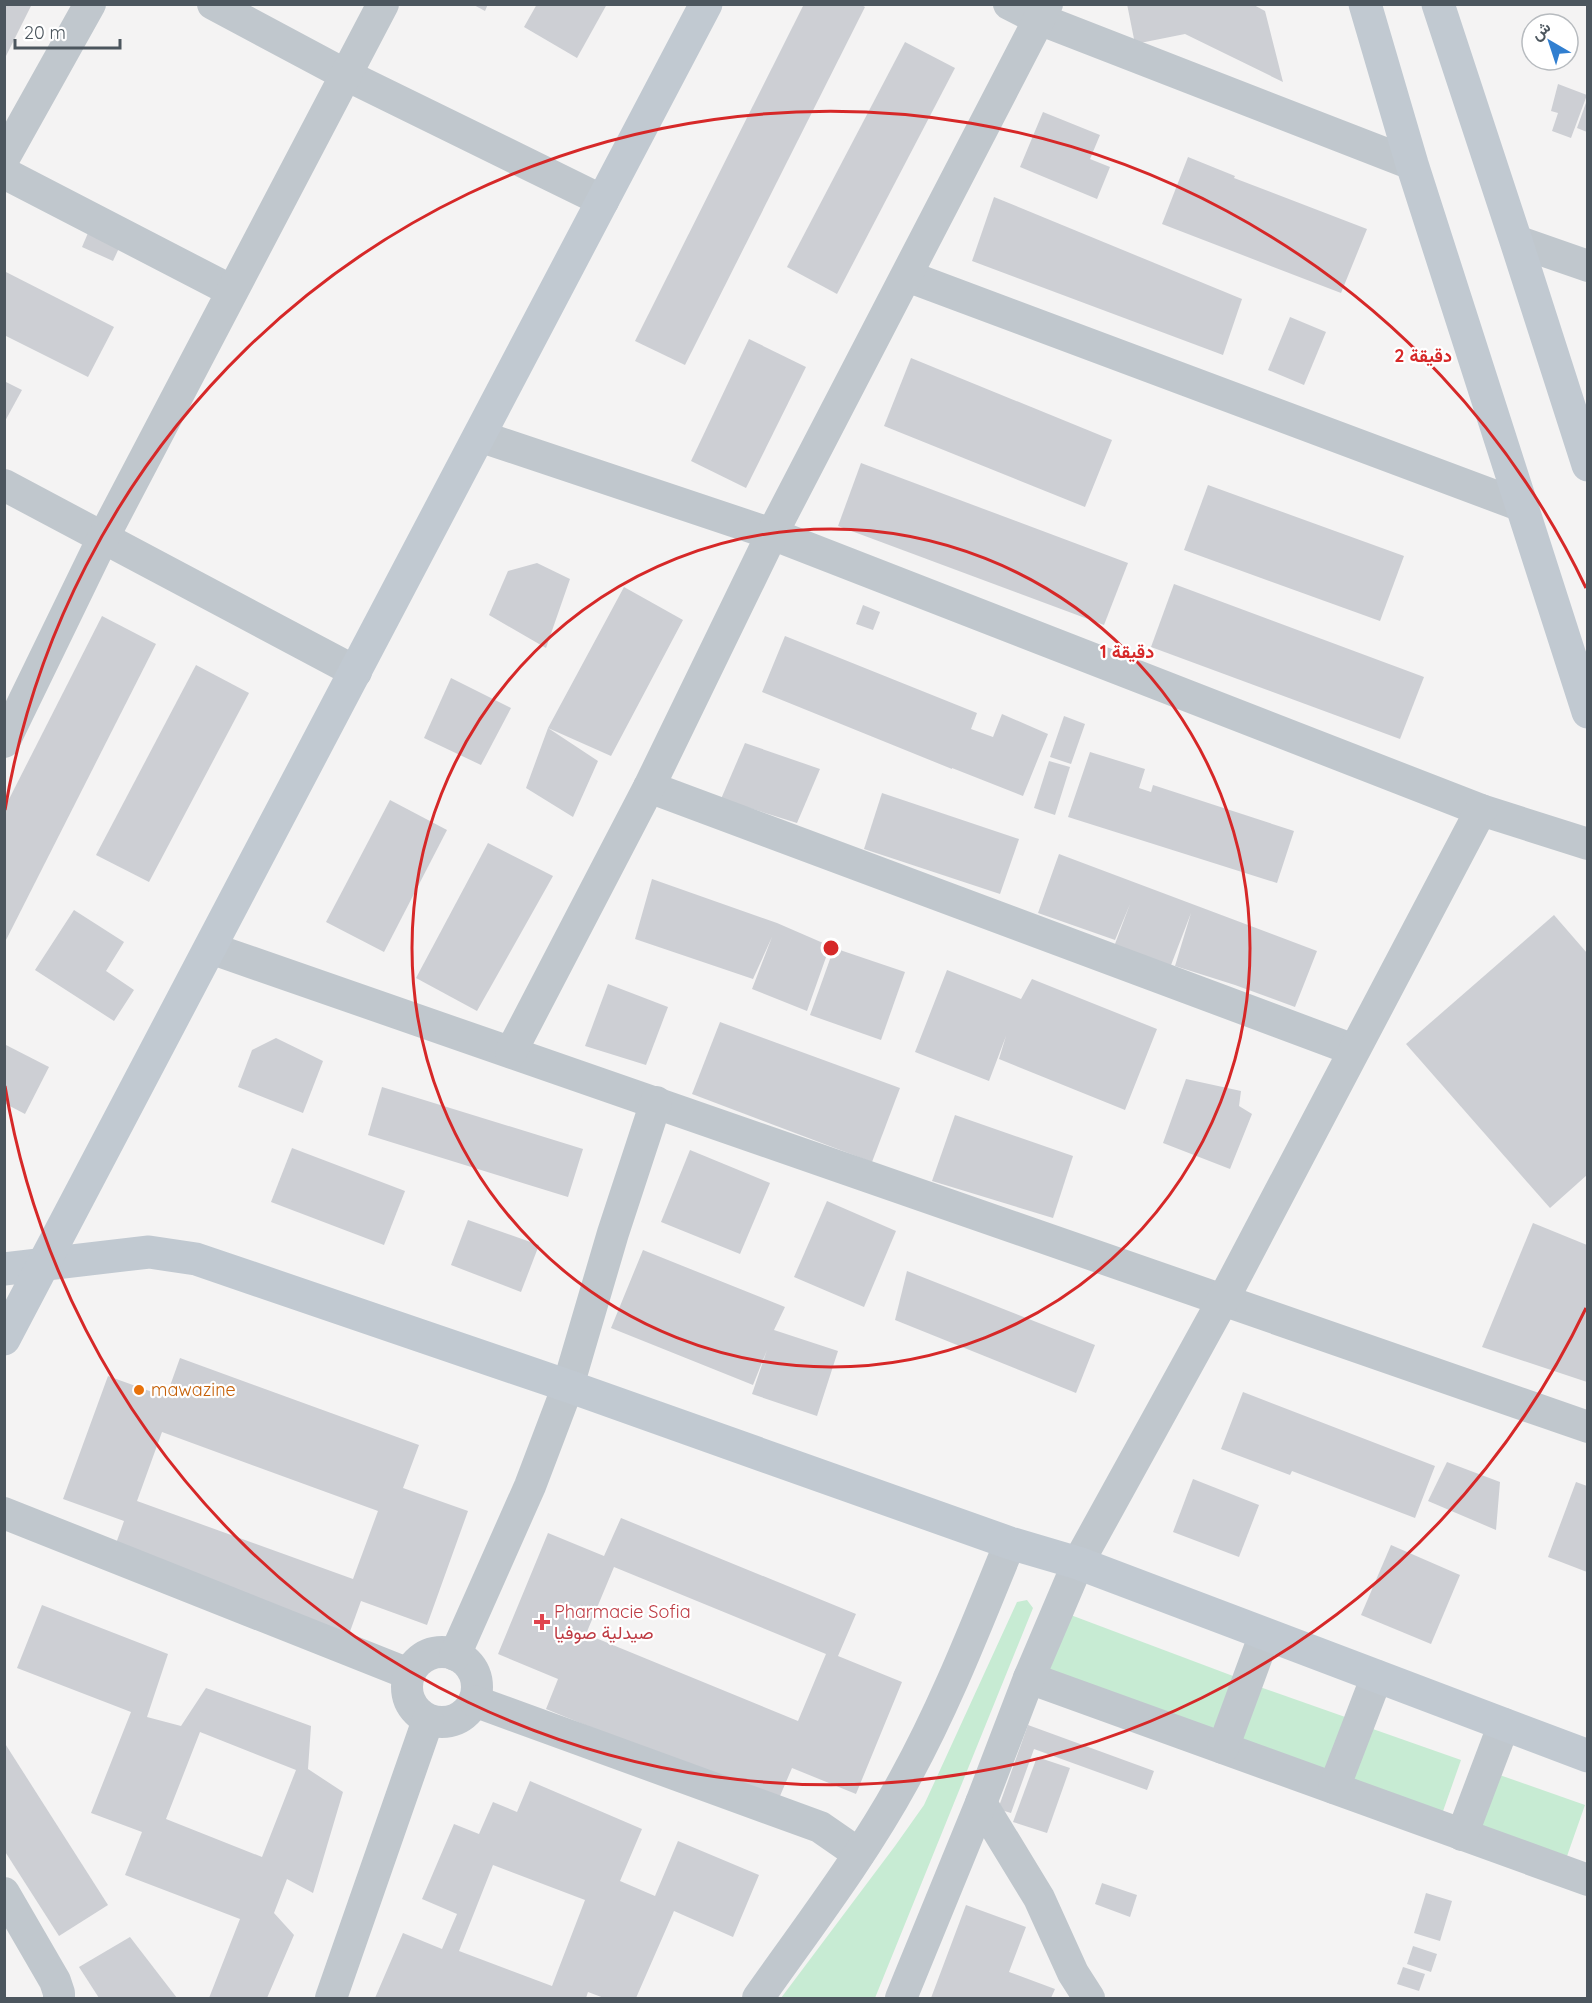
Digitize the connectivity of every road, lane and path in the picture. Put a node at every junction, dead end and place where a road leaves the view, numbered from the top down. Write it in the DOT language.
graph roads {
  1 [pos="90,4"];
  2 [pos="213,4"];
  3 [pos="383,4"];
  4 [pos="706,4"];
  5 [pos="1009,4"];
  6 [pos="1365,4"];
  7 [pos="1438,4"];
  8 [pos="1043,12"];
  9 [pos="346,75"];
  10 [pos="4,158"];
  11 [pos="1412,164"];
  12 [pos="4,174"];
  13 [pos="603,201"];
  14 [pos="1516,241"];
  15 [pos="1587,266"];
  16 [pos="907,276"];
  17 [pos="232,291"];
  18 [pos="479,436"];
  19 [pos="1587,465"];
  20 [pos="4,486"];
  21 [pos="1522,506"];
  22 [pos="772,534"];
  23 [pos="103,538"];
  24 [pos="356,672"];
  25 [pos="1587,712"];
  26 [pos="4,742"];
  27 [pos="649,787"];
  28 [pos="1482,810"];
  29 [pos="1587,844"];
  30 [pos="210,948"];
  31 [pos="1354,1050"];
  32 [pos="511,1052"];
  33 [pos="656,1102"];
  34 [pos="44,1265"];
  35 [pos="4,1269"];
  36 [pos="1223,1300"];
  37 [pos="4,1339"];
  38 [pos="568,1386"];
  39 [pos="1587,1427"];
  40 [pos="4,1513"];
  41 [pos="1010,1543"];
  42 [pos="1078,1563"];
  43 [pos="1265,1634"];
  44 [pos="455,1655"];
  45 [pos="409,1674"];
  46 [pos="1377,1676"];
  47 [pos="1029,1678"];
  48 [pos="474,1701"];
  49 [pos="428,1720"];
  50 [pos="1504,1724"];
  51 [pos="1223,1748"];
  52 [pos="1587,1756"];
  53 [pos="1334,1788"];
  54 [pos="981,1803"];
  55 [pos="1462,1835"];
  56 [pos="859,1854"];
  57 [pos="1586,1875"];
  58 [pos="4,1893"];
  59 [pos="1075,1990"];
  60 [pos="59,1998"];
  61 [pos="330,1998"];
  62 [pos="758,1998"];
  63 [pos="901,1998"];
  1 -- 10 [label="street"];
  2 -- 9 [label="street"];
  3 -- 9 [label="street"];
  4 -- 13 [label="street"];
  5 -- 8 [label="street"];
  6 -- 11 [label="street"];
  7 -- 14 [label="street"];
  8 -- 11 [label="street"];
  8 -- 16 [label="street"];
  9 -- 13 [label="street"];
  9 -- 17 [label="street"];
  11 -- 21 [label="street"];
  12 -- 17 [label="street"];
  13 -- 18 [label="street"];
  14 -- 15 [label="street"];
  14 -- 19 [label="street"];
  16 -- 21 [label="street"];
  16 -- 22 [label="street"];
  17 -- 23 [label="street"];
  18 -- 22 [label="street"];
  18 -- 24 [label="street"];
  20 -- 23 [label="street"];
  21 -- 25 [label="street"];
  22 -- 27 [label="street"];
  22 -- 28 [label="street"];
  23 -- 24 [label="street"];
  23 -- 26 [label="street"];
  24 -- 30 [label="street"];
  27 -- 31 [label="street"];
  27 -- 32 [label="street"];
  28 -- 29 [label="street"];
  28 -- 31 [label="street"];
  30 -- 32 [label="street"];
  30 -- 34 [label="street"];
  31 -- 36 [label="street"];
  32 -- 33 [label="street"];
  33 -- 36 [label="street"];
  33 -- 38 [label="street"];
  34 -- 35 [label="street"];
  34 -- 37 [label="street"];
  34 -- 38 [label="street"];
  36 -- 39 [label="street"];
  36 -- 42 [label="street"];
  38 -- 41 [label="street"];
  38 -- 44 [label="street"];
  40 -- 45 [label="street"];
  41 -- 42 [label="street"];
  41 -- 56 [label="street"];
  42 -- 43 [label="street"];
  42 -- 47 [label="street"];
  43 -- 46 [label="street"];
  43 -- 51 [label="street"];
  44 -- 45 [label="street"];
  44 -- 48 [label="street"];
  45 -- 49 [label="street"];
  46 -- 50 [label="street"];
  46 -- 53 [label="street"];
  47 -- 51 [label="street"];
  47 -- 54 [label="street"];
  48 -- 49 [label="street"];
  48 -- 56 [label="street"];
  49 -- 61 [label="street"];
  50 -- 52 [label="street"];
  50 -- 55 [label="street"];
  51 -- 53 [label="street"];
  53 -- 55 [label="street"];
  54 -- 59 [label="street"];
  54 -- 63 [label="street"];
  55 -- 57 [label="street"];
  56 -- 62 [label="street"];
  58 -- 60 [label="street"];
}
